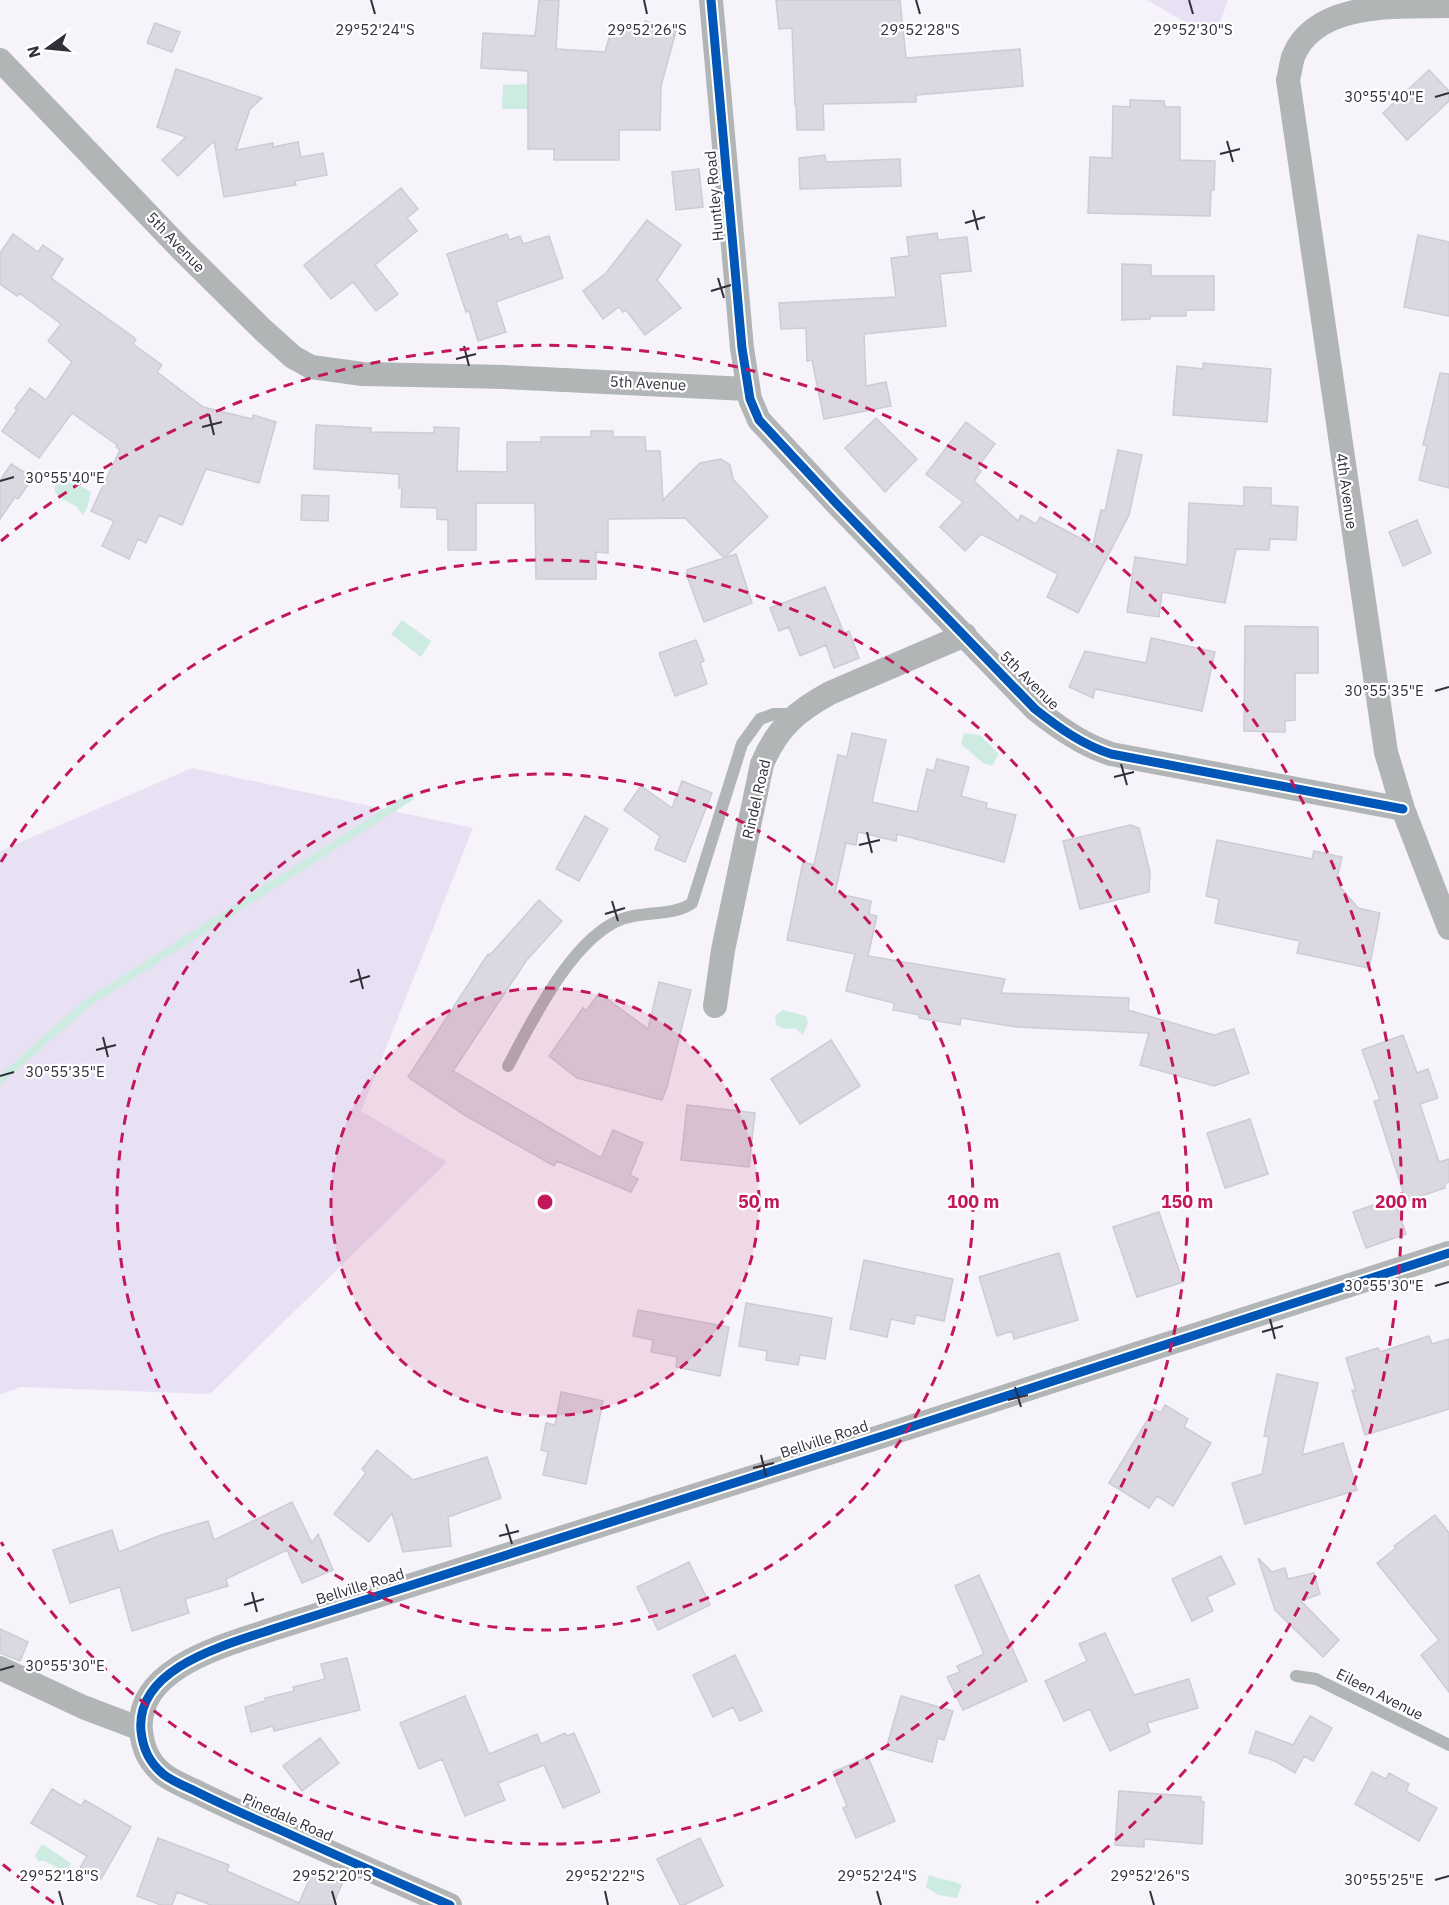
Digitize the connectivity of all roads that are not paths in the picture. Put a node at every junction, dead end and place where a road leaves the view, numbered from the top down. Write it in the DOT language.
graph roads {
  1 [pos="711,0"];
  2 [pos="1449,6"];
  3 [pos="0,60"];
  4 [pos="747,389"];
  5 [pos="965,635"];
  6 [pos="797,714"];
  7 [pos="1403,809"];
  8 [pos="1449,928"];
  9 [pos="715,1006"];
  10 [pos="508,1066"];
  11 [pos="1449,1253"];
  12 [pos="0,1668"];
  13 [pos="1296,1676"];
  14 [pos="141,1729"];
  15 [pos="1449,1745"];
  16 [pos="450,1905"];
  1 -- 4 [label="street, Huntley Road"];
  2 -- 7 [label="street, 4th Avenue"];
  3 -- 4 [label="street, 5th Avenue"];
  4 -- 5 [label="street, 5th Avenue"];
  5 -- 6 [label="street, Rindel Road"];
  5 -- 7 [label="street, 5th Avenue"];
  6 -- 9 [label="street, Rindel Road"];
  6 -- 10 [label="lane"];
  7 -- 8 [label="street, 4th Avenue"];
  11 -- 14 [label="street, Bellville Road"];
  12 -- 14 [label="street"];
  13 -- 15 [label="lane, Eileen Avenue"];
  14 -- 16 [label="street, Pinedale Road"];
}
